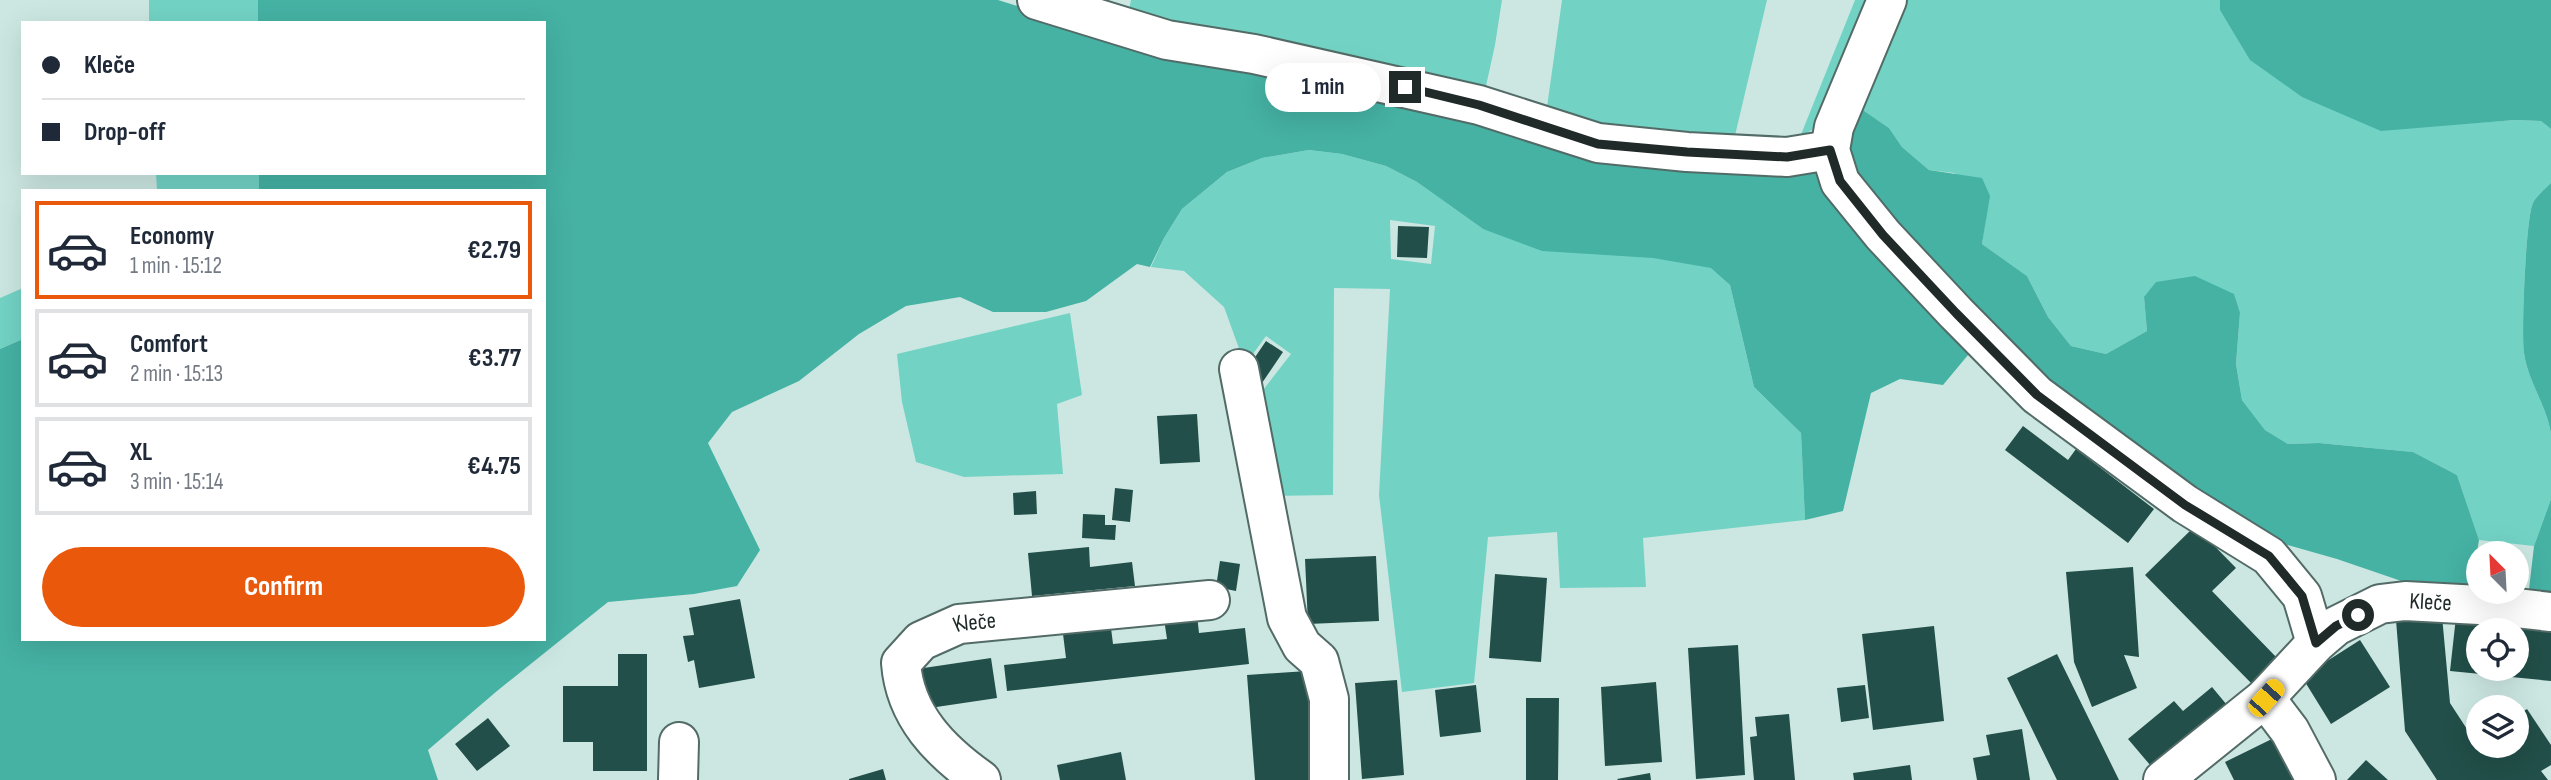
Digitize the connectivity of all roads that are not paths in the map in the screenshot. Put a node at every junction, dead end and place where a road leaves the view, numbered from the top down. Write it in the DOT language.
graph roads {
  1 [pos="1037,0"];
  2 [pos="1887,0"];
  3 [pos="1830,150"];
  4 [pos="1239,369"];
  5 [pos="1210,600"];
  6 [pos="2551,612"];
  7 [pos="2316,643"];
  8 [pos="2266,698"];
  9 [pos="679,742"];
  10 [pos="678,780"];
  11 [pos="981,780"];
  12 [pos="1329,780"];
  13 [pos="2163,780"];
  14 [pos="2316,780"];
  1 -- 3 [label="street"];
  2 -- 3 [label="street"];
  3 -- 7 [label="street"];
  4 -- 12 [label="street"];
  5 -- 11 [label="street, Kleče"];
  6 -- 7 [label="street, Kleče"];
  7 -- 8 [label="street, Kleče"];
  8 -- 13 [label="street, Kleče"];
  8 -- 14 [label="street"];
  9 -- 10 [label="street"];
}
